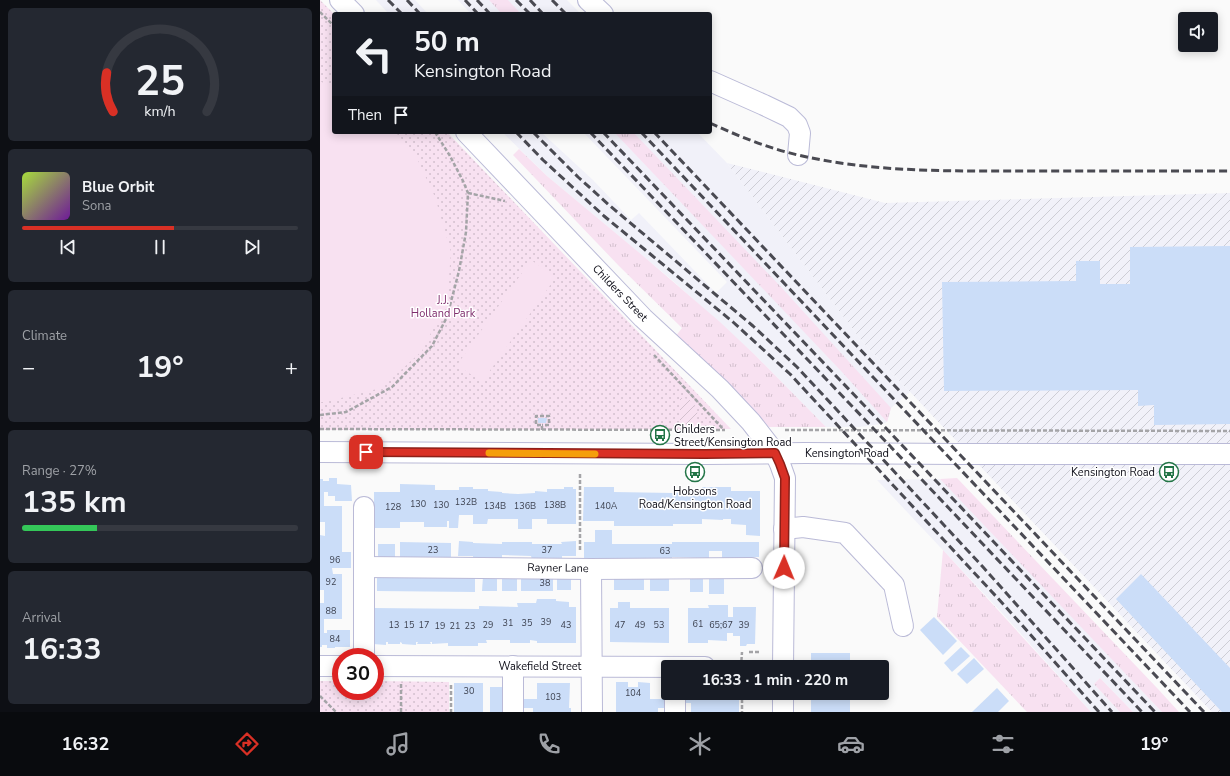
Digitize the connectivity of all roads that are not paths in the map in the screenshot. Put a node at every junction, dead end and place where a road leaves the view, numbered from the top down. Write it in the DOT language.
graph roads {
  1 [pos="340,0"];
  2 [pos="588,0"];
  3 [pos="352,12"];
  4 [pos="601,12"];
  5 [pos="712,82"];
  6 [pos="477,136"];
  7 [pos="798,155"];
  8 [pos="320,452"];
  9 [pos="775,453"];
  10 [pos="1230,454"];
  11 [pos="364,507"];
  12 [pos="784,529"];
  13 [pos="364,567"];
  14 [pos="586,568"];
  15 [pos="752,568"];
  16 [pos="903,626"];
  17 [pos="364,648"];
  18 [pos="783,660"];
  19 [pos="320,666"];
  20 [pos="332,666"];
  21 [pos="384,666"];
  22 [pos="513,666"];
  23 [pos="592,666"];
  24 [pos="661,667"];
  25 [pos="675,700"];
  26 [pos="783,700"];
  27 [pos="513,712"];
  28 [pos="592,712"];
  29 [pos="675,712"];
  30 [pos="783,712"];
  1 -- 3 [label="street"];
  2 -- 4 [label="street"];
  5 -- 7 [label="street"];
  6 -- 9 [label="street, Childers Street"];
  8 -- 9 [label="street, Kensington Road"];
  9 -- 10 [label="street, Kensington Road"];
  9 -- 12 [label="street, Childers Street"];
  11 -- 13 [label="street"];
  12 -- 16 [label="street"];
  12 -- 18 [label="street, Childers Street"];
  13 -- 14 [label="street, Rayner Lane"];
  13 -- 17 [label="street"];
  14 -- 15 [label="street, Rayner Lane"];
  14 -- 23 [label="street"];
  19 -- 20 [label="street"];
  21 -- 22 [label="street, Wakefield Street"];
  22 -- 23 [label="street, Wakefield Street"];
  22 -- 27 [label="street"];
  23 -- 24 [label="street, Wakefield Street"];
  23 -- 28 [label="street"];
  25 -- 29 [label="street"];
  26 -- 30 [label="street"];
}
